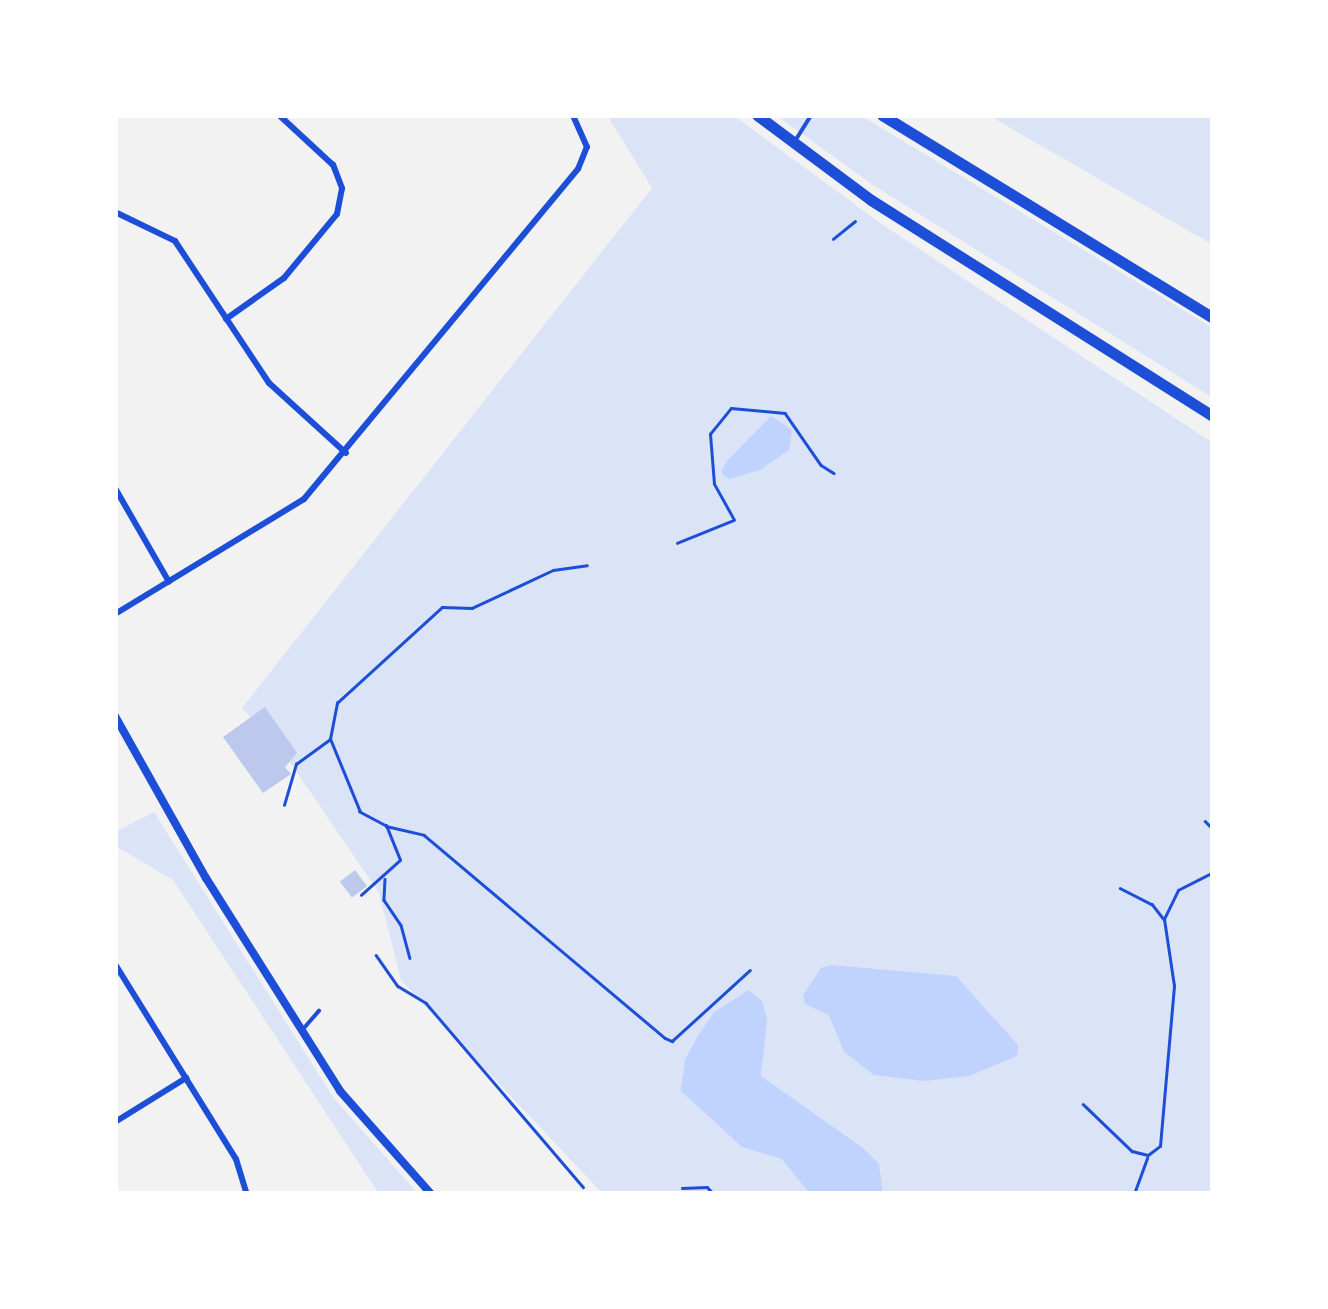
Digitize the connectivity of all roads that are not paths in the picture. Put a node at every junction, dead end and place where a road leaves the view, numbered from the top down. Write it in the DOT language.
graph roads {
  1 [pos="278,115"];
  2 [pos="573,115"];
  3 [pos="757,115"];
  4 [pos="812,115"];
  5 [pos="882,115"];
  6 [pos="793,144"];
  7 [pos="115,212"];
  8 [pos="1213,318"];
  9 [pos="226,319"];
  10 [pos="1213,416"];
  11 [pos="346,453"];
  12 [pos="115,488"];
  13 [pos="169,582"];
  14 [pos="115,614"];
  15 [pos="115,716"];
  16 [pos="115,964"];
  17 [pos="319,1011"];
  18 [pos="303,1028"];
  19 [pos="187,1078"];
  20 [pos="115,1122"];
  21 [pos="246,1194"];
  22 [pos="431,1194"];
  1 -- 9 [label="street"];
  2 -- 11 [label="street"];
  3 -- 6 [label="highway"];
  4 -- 6 [label="lane"];
  5 -- 8 [label="highway"];
  6 -- 10 [label="highway"];
  7 -- 9 [label="street"];
  9 -- 11 [label="street"];
  11 -- 13 [label="street"];
  12 -- 13 [label="street"];
  13 -- 14 [label="street"];
  15 -- 18 [label="street"];
  16 -- 19 [label="street"];
  17 -- 18 [label="lane"];
  18 -- 22 [label="street"];
  19 -- 20 [label="street"];
  19 -- 21 [label="street"];
}
